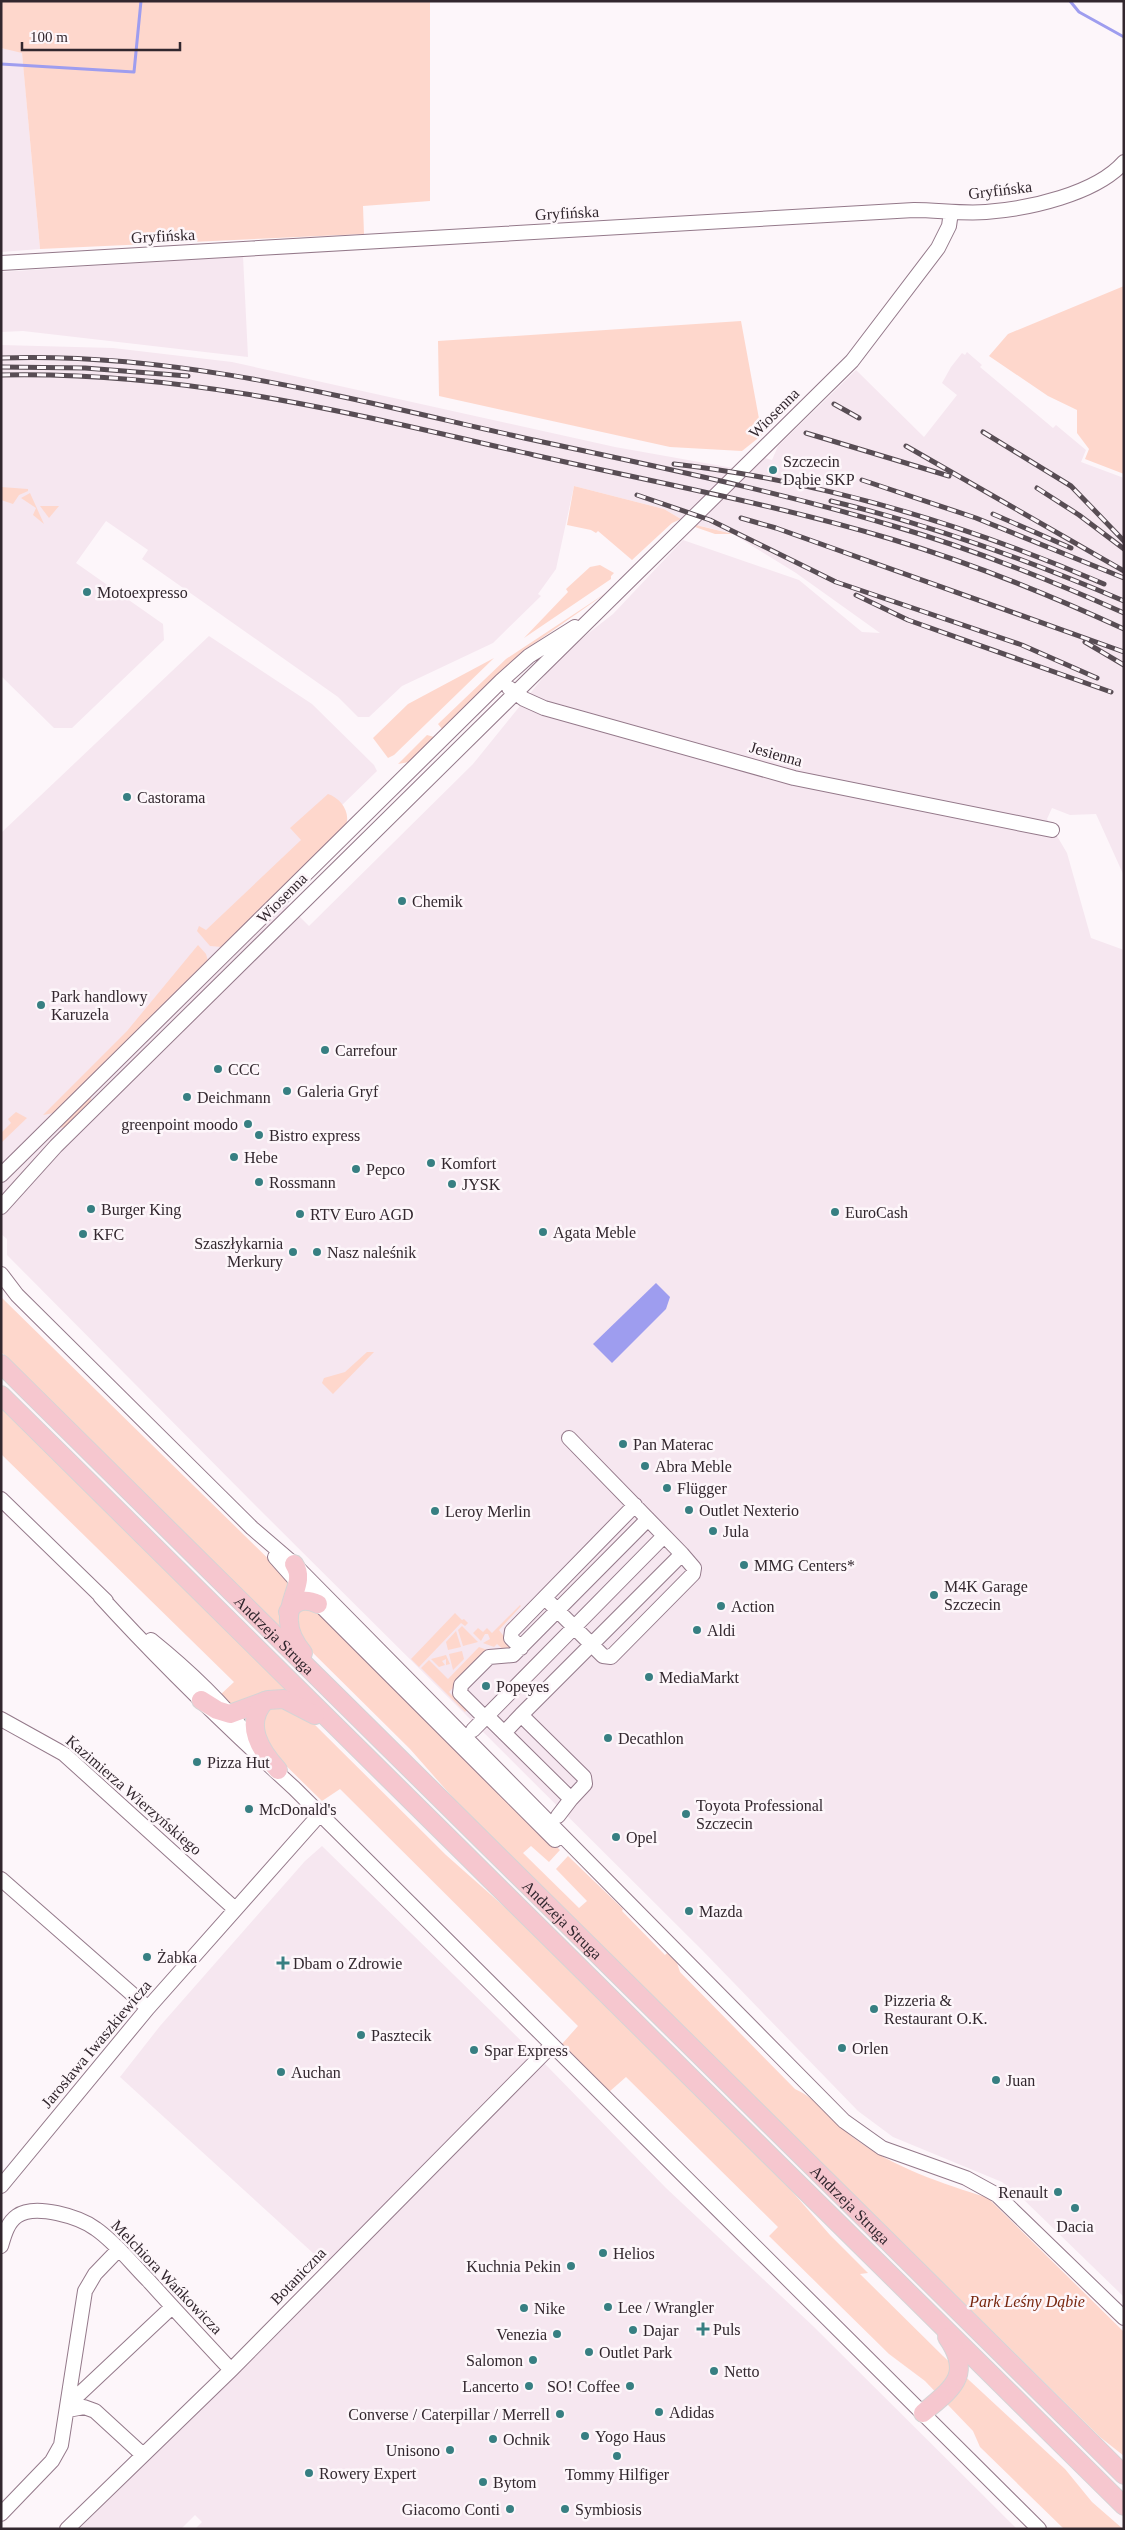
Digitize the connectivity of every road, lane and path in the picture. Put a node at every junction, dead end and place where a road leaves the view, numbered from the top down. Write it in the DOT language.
graph roads {
  1 [pos="1124,162"];
  2 [pos="950,212"];
  3 [pos="1,263"];
  4 [pos="591,618"];
  5 [pos="501,681"];
  6 [pos="514,693"];
  7 [pos="1052,830"];
  8 [pos="1,1175"];
  9 [pos="1,1207"];
  10 [pos="1,1274"];
  11 [pos="1,1287"];
  12 [pos="17,1295"];
  13 [pos="1,1364"];
  14 [pos="1,1395"];
  15 [pos="569,1438"];
  16 [pos="1,1499"];
  17 [pos="635,1505"];
  18 [pos="648,1519"];
  19 [pos="252,1528"];
  20 [pos="664,1536"];
  21 [pos="682,1554"];
  22 [pos="294,1564"];
  23 [pos="298,1583"];
  24 [pos="100,1596"];
  25 [pos="544,1598"];
  26 [pos="318,1604"];
  27 [pos="558,1610"];
  28 [pos="288,1612"];
  29 [pos="575,1628"];
  30 [pos="592,1645"];
  31 [pos="521,1648"];
  32 [pos="201,1700"];
  33 [pos="265,1701"];
  34 [pos="230,1714"];
  35 [pos="521,1716"];
  36 [pos="486,1717"];
  37 [pos="1,1718"];
  38 [pos="473,1730"];
  39 [pos="504,1733"];
  40 [pos="382,1741"];
  41 [pos="278,1770"];
  42 [pos="380,1770"];
  43 [pos="294,1788"];
  44 [pos="571,1799"];
  45 [pos="320,1814"];
  46 [pos="558,1816"];
  47 [pos="1,1879"];
  48 [pos="604,1880"];
  49 [pos="235,1909"];
  50 [pos="148,2008"];
  51 [pos="552,2045"];
  52 [pos="1,2186"];
  53 [pos="1,2246"];
  54 [pos="119,2249"];
  55 [pos="918,2303"];
  56 [pos="172,2307"];
  57 [pos="1124,2318"];
  58 [pos="231,2370"];
  59 [pos="69,2405"];
  60 [pos="922,2413"];
  61 [pos="144,2455"];
  62 [pos="1124,2475"];
  63 [pos="1124,2506"];
  64 [pos="1,2514"];
  65 [pos="67,2529"];
  66 [pos="1039,2529"];
  1 -- 2 [label="street, Gryfińska"];
  2 -- 3 [label="street, Gryfińska"];
  2 -- 4 [label="street, Wiosenna"];
  4 -- 5 [label="street, Wiosenna"];
  4 -- 6 [label="street, Wiosenna"];
  5 -- 6 [label="street, Jesienna"];
  5 -- 8 [label="street, Wiosenna"];
  6 -- 7 [label="street, Jesienna"];
  6 -- 9 [label="street, Wiosenna"];
  10 -- 12 [label="street"];
  11 -- 12 [label="street"];
  12 -- 19 [label="street"];
  13 -- 40 [label="main road, Andrzeja Struga"];
  14 -- 42 [label="main road, Andrzeja Struga"];
  15 -- 17 [label="street"];
  16 -- 24 [label="street"];
  17 -- 18 [label="street"];
  17 -- 25 [label="street"];
  18 -- 20 [label="street"];
  18 -- 27 [label="street"];
  19 -- 22 [label="street"];
  19 -- 23 [label="street"];
  20 -- 21 [label="street"];
  20 -- 29 [label="street"];
  21 -- 30 [label="street"];
  21 -- 30 [label="street"];
  22 -- 23 [label="main road"];
  22 -- 48 [label="street"];
  23 -- 26 [label="street"];
  23 -- 28 [label="main road"];
  24 -- 32 [label="street"];
  24 -- 34 [label="street"];
  25 -- 27 [label="street"];
  25 -- 31 [label="street"];
  26 -- 28 [label="main road"];
  26 -- 48 [label="street"];
  27 -- 29 [label="street"];
  27 -- 31 [label="street"];
  28 -- 40 [label="main road"];
  29 -- 30 [label="street"];
  29 -- 36 [label="street"];
  30 -- 35 [label="street"];
  31 -- 36 [label="street"];
  32 -- 34 [label="main road"];
  32 -- 43 [label="street"];
  33 -- 34 [label="main road"];
  33 -- 41 [label="main road"];
  33 -- 42 [label="main road"];
  34 -- 41 [label="street"];
  35 -- 39 [label="street"];
  35 -- 44 [label="street"];
  36 -- 38 [label="street"];
  36 -- 39 [label="street"];
  37 -- 49 [label="street, Kazimierza Wierzyńskiego"];
  39 -- 44 [label="street"];
  40 -- 62 [label="main road, Andrzeja Struga"];
  41 -- 43 [label="street"];
  42 -- 55 [label="main road, Andrzeja Struga"];
  43 -- 45 [label="street"];
  44 -- 46 [label="street"];
  45 -- 49 [label="street, Jarosława Iwaszkiewicza"];
  45 -- 51 [label="street"];
  47 -- 50 [label="street"];
  48 -- 57 [label="street"];
  49 -- 50 [label="street, Jarosława Iwaszkiewicza"];
  50 -- 52 [label="street, Jarosława Iwaszkiewicza"];
  51 -- 58 [label="street, Botaniczna"];
  51 -- 60 [label="street"];
  53 -- 54 [label="street, Melchiora Wańkowicza"];
  54 -- 56 [label="street, Melchiora Wańkowicza"];
  54 -- 59 [label="street"];
  55 -- 60 [label="main road"];
  55 -- 63 [label="main road, Andrzeja Struga"];
  56 -- 58 [label="street, Melchiora Wańkowicza"];
  56 -- 59 [label="street"];
  58 -- 61 [label="street, Botaniczna"];
  59 -- 61 [label="street"];
  59 -- 64 [label="street"];
  60 -- 66 [label="street"];
  61 -- 65 [label="street, Botaniczna"];
}
